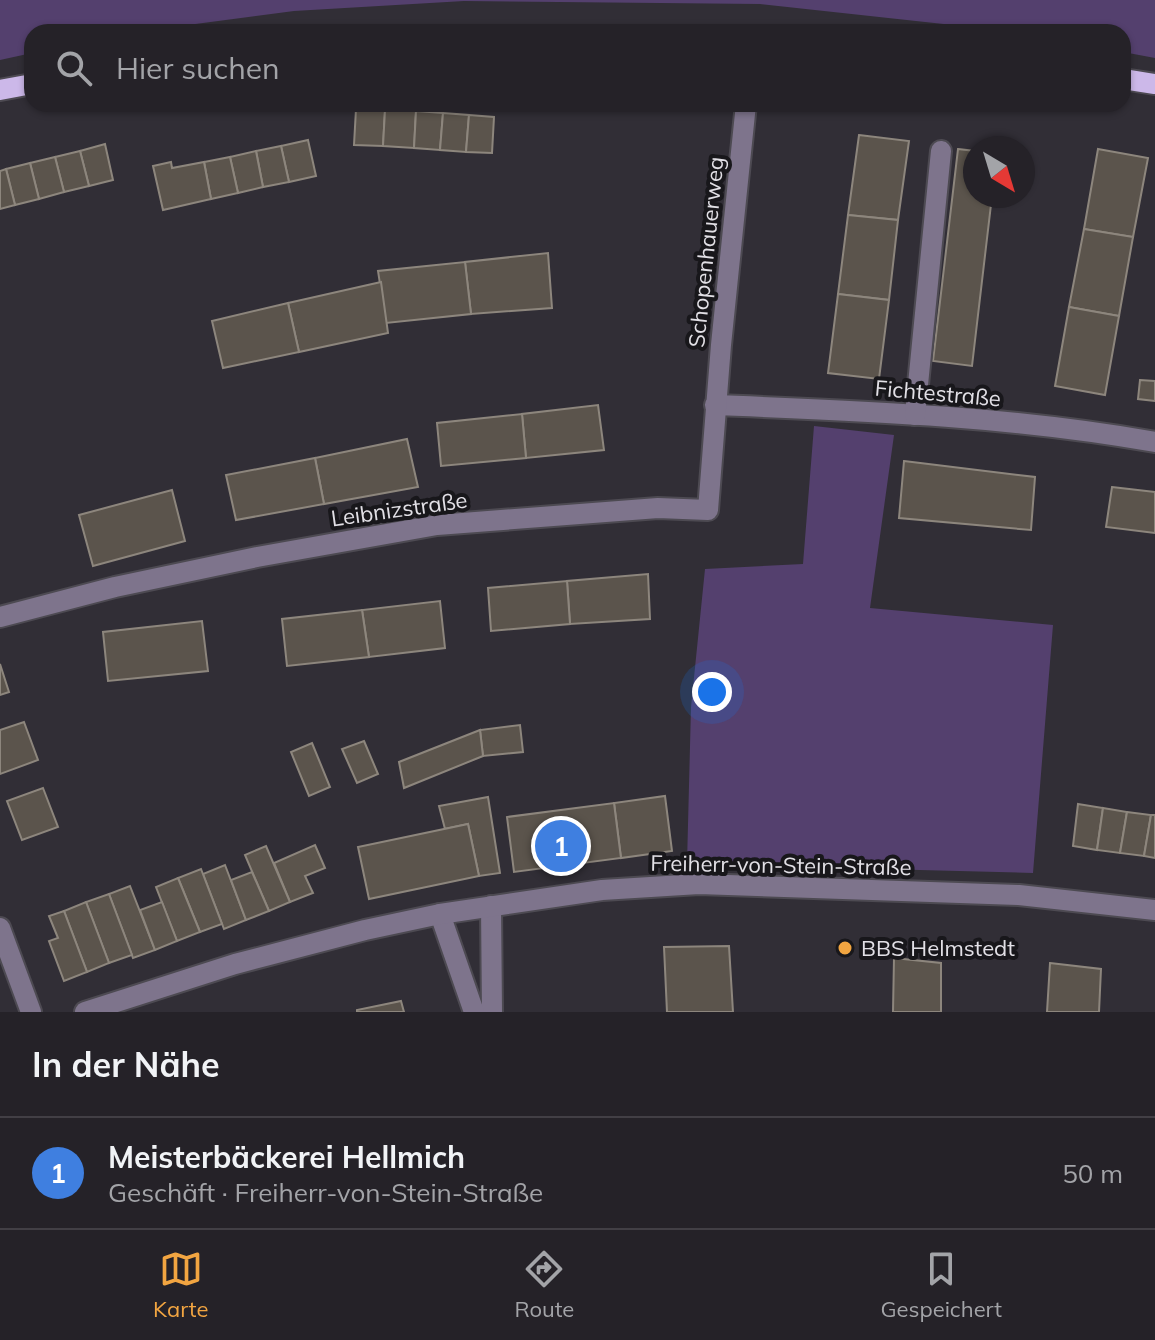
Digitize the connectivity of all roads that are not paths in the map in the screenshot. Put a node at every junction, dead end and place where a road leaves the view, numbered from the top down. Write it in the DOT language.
graph roads {
  1 [pos="1131,80"];
  2 [pos="1155,84"];
  3 [pos="24,86"];
  4 [pos="0,90"];
  5 [pos="745,112"];
  6 [pos="941,151"];
  7 [pos="715,405"];
  8 [pos="915,415"];
  9 [pos="1155,442"];
  10 [pos="0,617"];
  11 [pos="491,906"];
  12 [pos="1155,910"];
  13 [pos="440,914"];
  14 [pos="0,928"];
  15 [pos="31,1012"];
  16 [pos="85,1012"];
  17 [pos="474,1012"];
  18 [pos="492,1012"];
  1 -- 2 [label="main road"];
  3 -- 4 [label="main road"];
  5 -- 7 [label="street, Schopenhauerweg"];
  6 -- 8 [label="street"];
  7 -- 8 [label="street, Fichtestraße"];
  7 -- 10 [label="street, Leibnizstraße"];
  8 -- 9 [label="street, Fichtestraße"];
  11 -- 12 [label="street, Freiherr-von-Stein-Straße"];
  11 -- 13 [label="street, Freiherr-von-Stein-Straße"];
  11 -- 18 [label="street"];
  13 -- 16 [label="street, Freiherr-von-Stein-Straße"];
  13 -- 17 [label="street"];
  14 -- 15 [label="street"];
}
